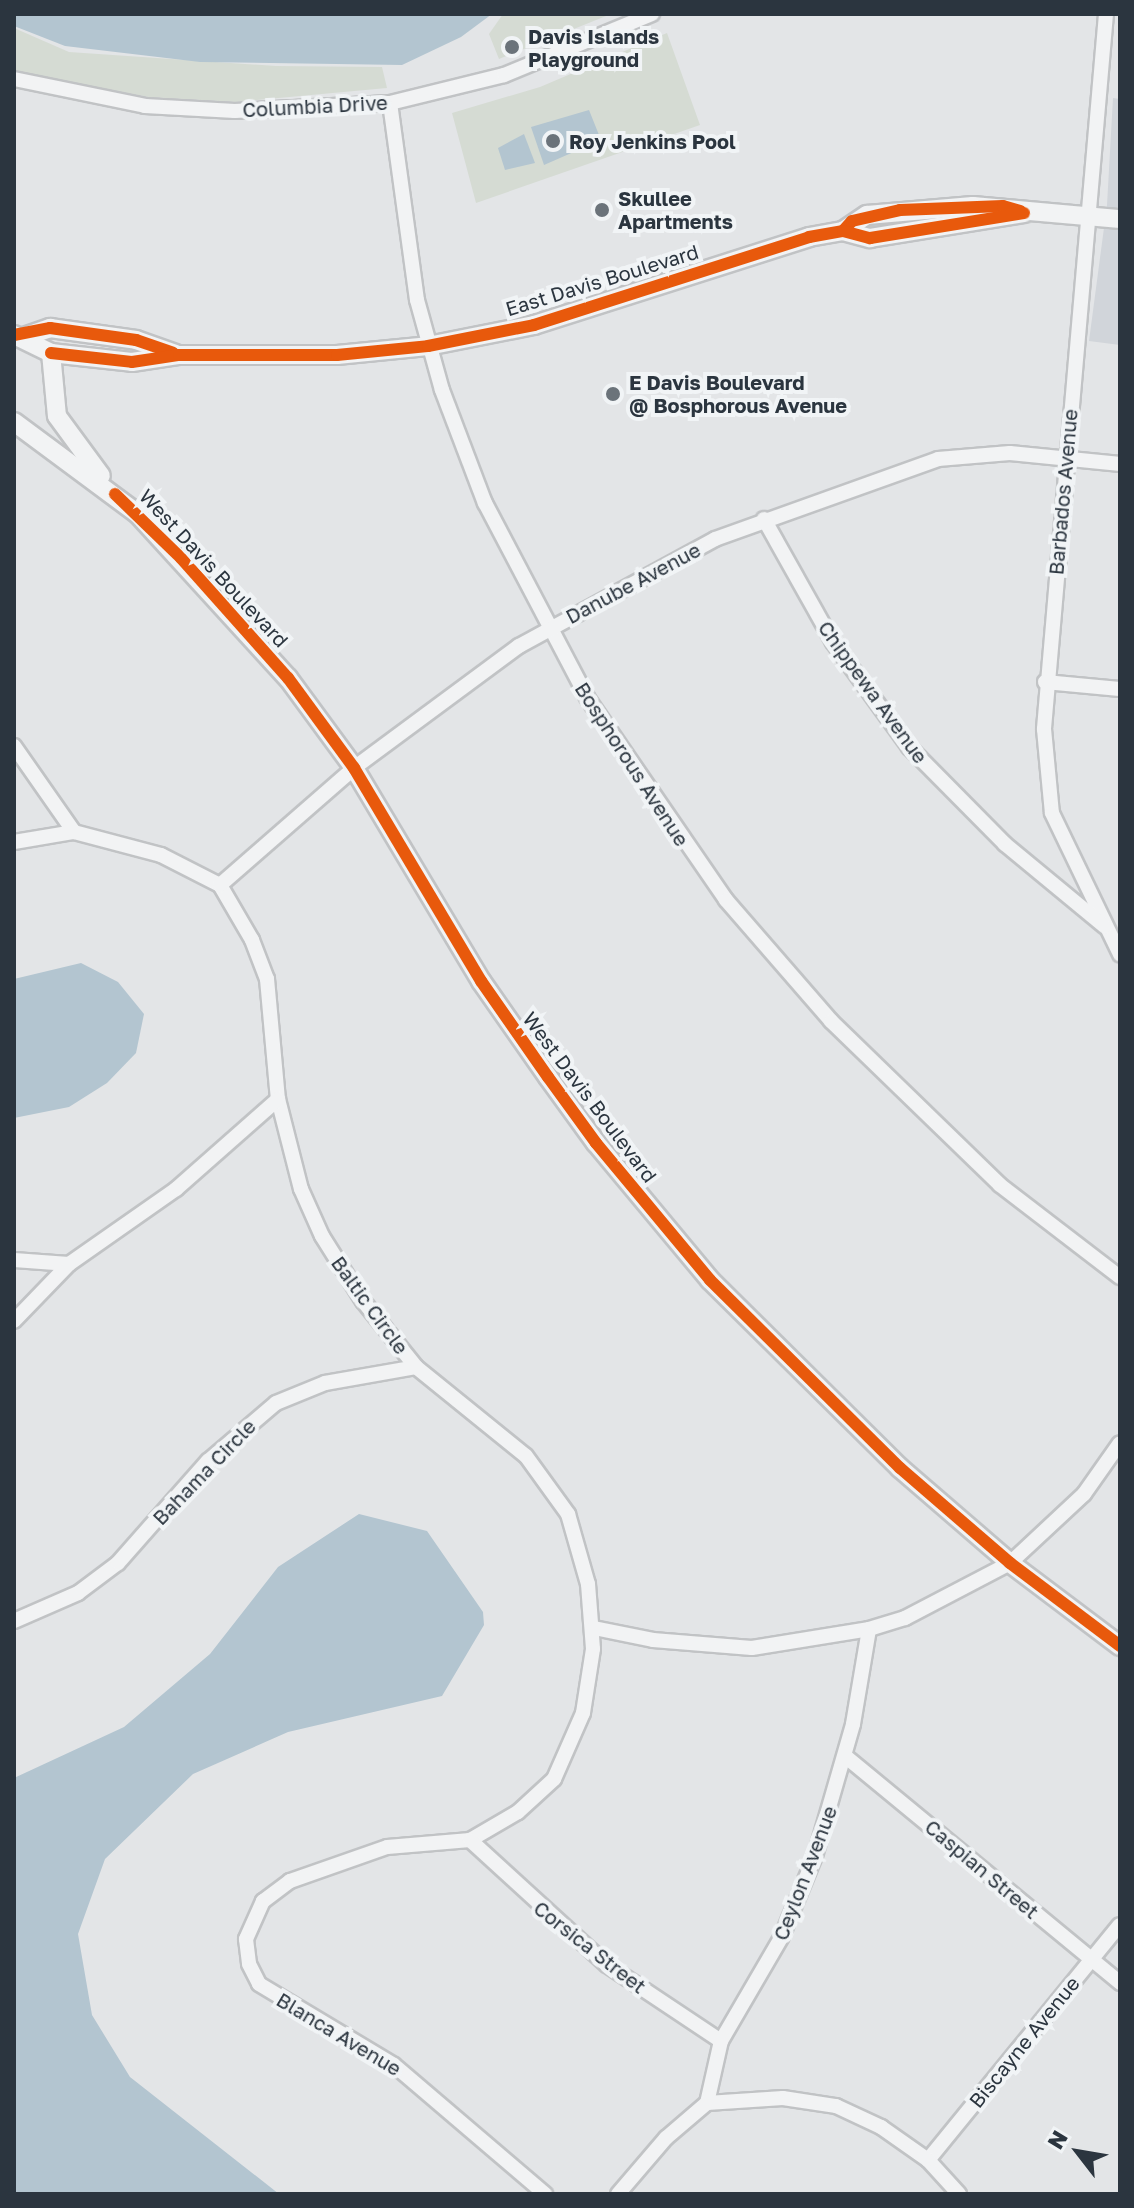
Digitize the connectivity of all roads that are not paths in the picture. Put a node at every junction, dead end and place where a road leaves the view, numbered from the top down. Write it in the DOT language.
graph roads {
  1 [pos="652,14"];
  2 [pos="1106,14"];
  3 [pos="14,79"];
  4 [pos="390,103"];
  5 [pos="1089,217"];
  6 [pos="1120,219"];
  7 [pos="19,336"];
  8 [pos="428,346"];
  9 [pos="51,353"];
  10 [pos="179,355"];
  11 [pos="14,422"];
  12 [pos="1066,458"];
  13 [pos="1120,464"];
  14 [pos="115,494"];
  15 [pos="764,519"];
  16 [pos="547,629"];
  17 [pos="1045,682"];
  18 [pos="1120,689"];
  19 [pos="14,746"];
  20 [pos="354,768"];
  21 [pos="74,832"];
  22 [pos="14,842"];
  23 [pos="220,885"];
  24 [pos="1116,932"];
  25 [pos="1120,954"];
  26 [pos="278,1099"];
  27 [pos="14,1260"];
  28 [pos="69,1264"];
  29 [pos="1120,1277"];
  30 [pos="14,1321"];
  31 [pos="416,1367"];
  32 [pos="1120,1443"];
  33 [pos="1010,1563"];
  34 [pos="14,1621"];
  35 [pos="594,1628"];
  36 [pos="869,1629"];
  37 [pos="1120,1646"];
  38 [pos="845,1756"];
  39 [pos="470,1840"];
  40 [pos="1120,1925"];
  41 [pos="1092,1959"];
  42 [pos="1120,1983"];
  43 [pos="721,2041"];
  44 [pos="707,2103"];
  45 [pos="928,2160"];
  46 [pos="545,2194"];
  47 [pos="618,2194"];
  48 [pos="959,2194"];
  1 -- 4 [label="street, Columbia Drive"];
  2 -- 5 [label="street, Barbados Avenue"];
  3 -- 4 [label="street, Columbia Drive"];
  4 -- 8 [label="street, Bosphorous Avenue"];
  5 -- 6 [label="street, East Davis Boulevard"];
  5 -- 8 [label="street, East Davis Boulevard"];
  5 -- 12 [label="street, Barbados Avenue"];
  7 -- 9 [label="street, East Davis Boulevard"];
  7 -- 10 [label="street, East Davis Boulevard"];
  8 -- 10 [label="street, East Davis Boulevard"];
  8 -- 16 [label="street, Bosphorous Avenue"];
  9 -- 10 [label="street, East Davis Boulevard"];
  9 -- 14 [label="street, West Davis Boulevard"];
  11 -- 14 [label="street, West Davis Boulevard"];
  12 -- 13 [label="street, Danube Avenue"];
  12 -- 15 [label="street, Danube Avenue"];
  12 -- 17 [label="street, Barbados Avenue"];
  14 -- 20 [label="street, West Davis Boulevard"];
  15 -- 16 [label="street, Danube Avenue"];
  15 -- 24 [label="street, Chippewa Avenue"];
  16 -- 20 [label="street, Danube Avenue"];
  16 -- 29 [label="street, Bosphorous Avenue"];
  17 -- 18 [label="street"];
  17 -- 24 [label="street, Barbados Avenue"];
  19 -- 21 [label="street"];
  20 -- 23 [label="street, Danube Avenue"];
  20 -- 33 [label="street, West Davis Boulevard"];
  21 -- 22 [label="street"];
  21 -- 23 [label="street"];
  23 -- 26 [label="street, Baltic Circle"];
  24 -- 25 [label="street, Barbados Avenue"];
  26 -- 28 [label="street"];
  26 -- 31 [label="street, Baltic Circle"];
  27 -- 28 [label="street"];
  28 -- 30 [label="street"];
  31 -- 34 [label="street, Bahama Circle"];
  31 -- 35 [label="street, Baltic Circle"];
  32 -- 33 [label="street"];
  33 -- 36 [label="street"];
  33 -- 37 [label="street, West Davis Boulevard"];
  35 -- 36 [label="street"];
  35 -- 39 [label="street, Baltic Circle"];
  36 -- 38 [label="street, Ceylon Avenue"];
  38 -- 41 [label="street, Caspian Street"];
  38 -- 43 [label="street, Ceylon Avenue"];
  39 -- 43 [label="street, Corsica Street"];
  39 -- 46 [label="street, Blanca Avenue"];
  40 -- 41 [label="street, Biscayne Avenue"];
  41 -- 42 [label="street, Caspian Street"];
  41 -- 45 [label="street, Biscayne Avenue"];
  43 -- 44 [label="street, Ceylon Avenue"];
  44 -- 45 [label="street"];
  44 -- 47 [label="street"];
  45 -- 48 [label="street"];
}
